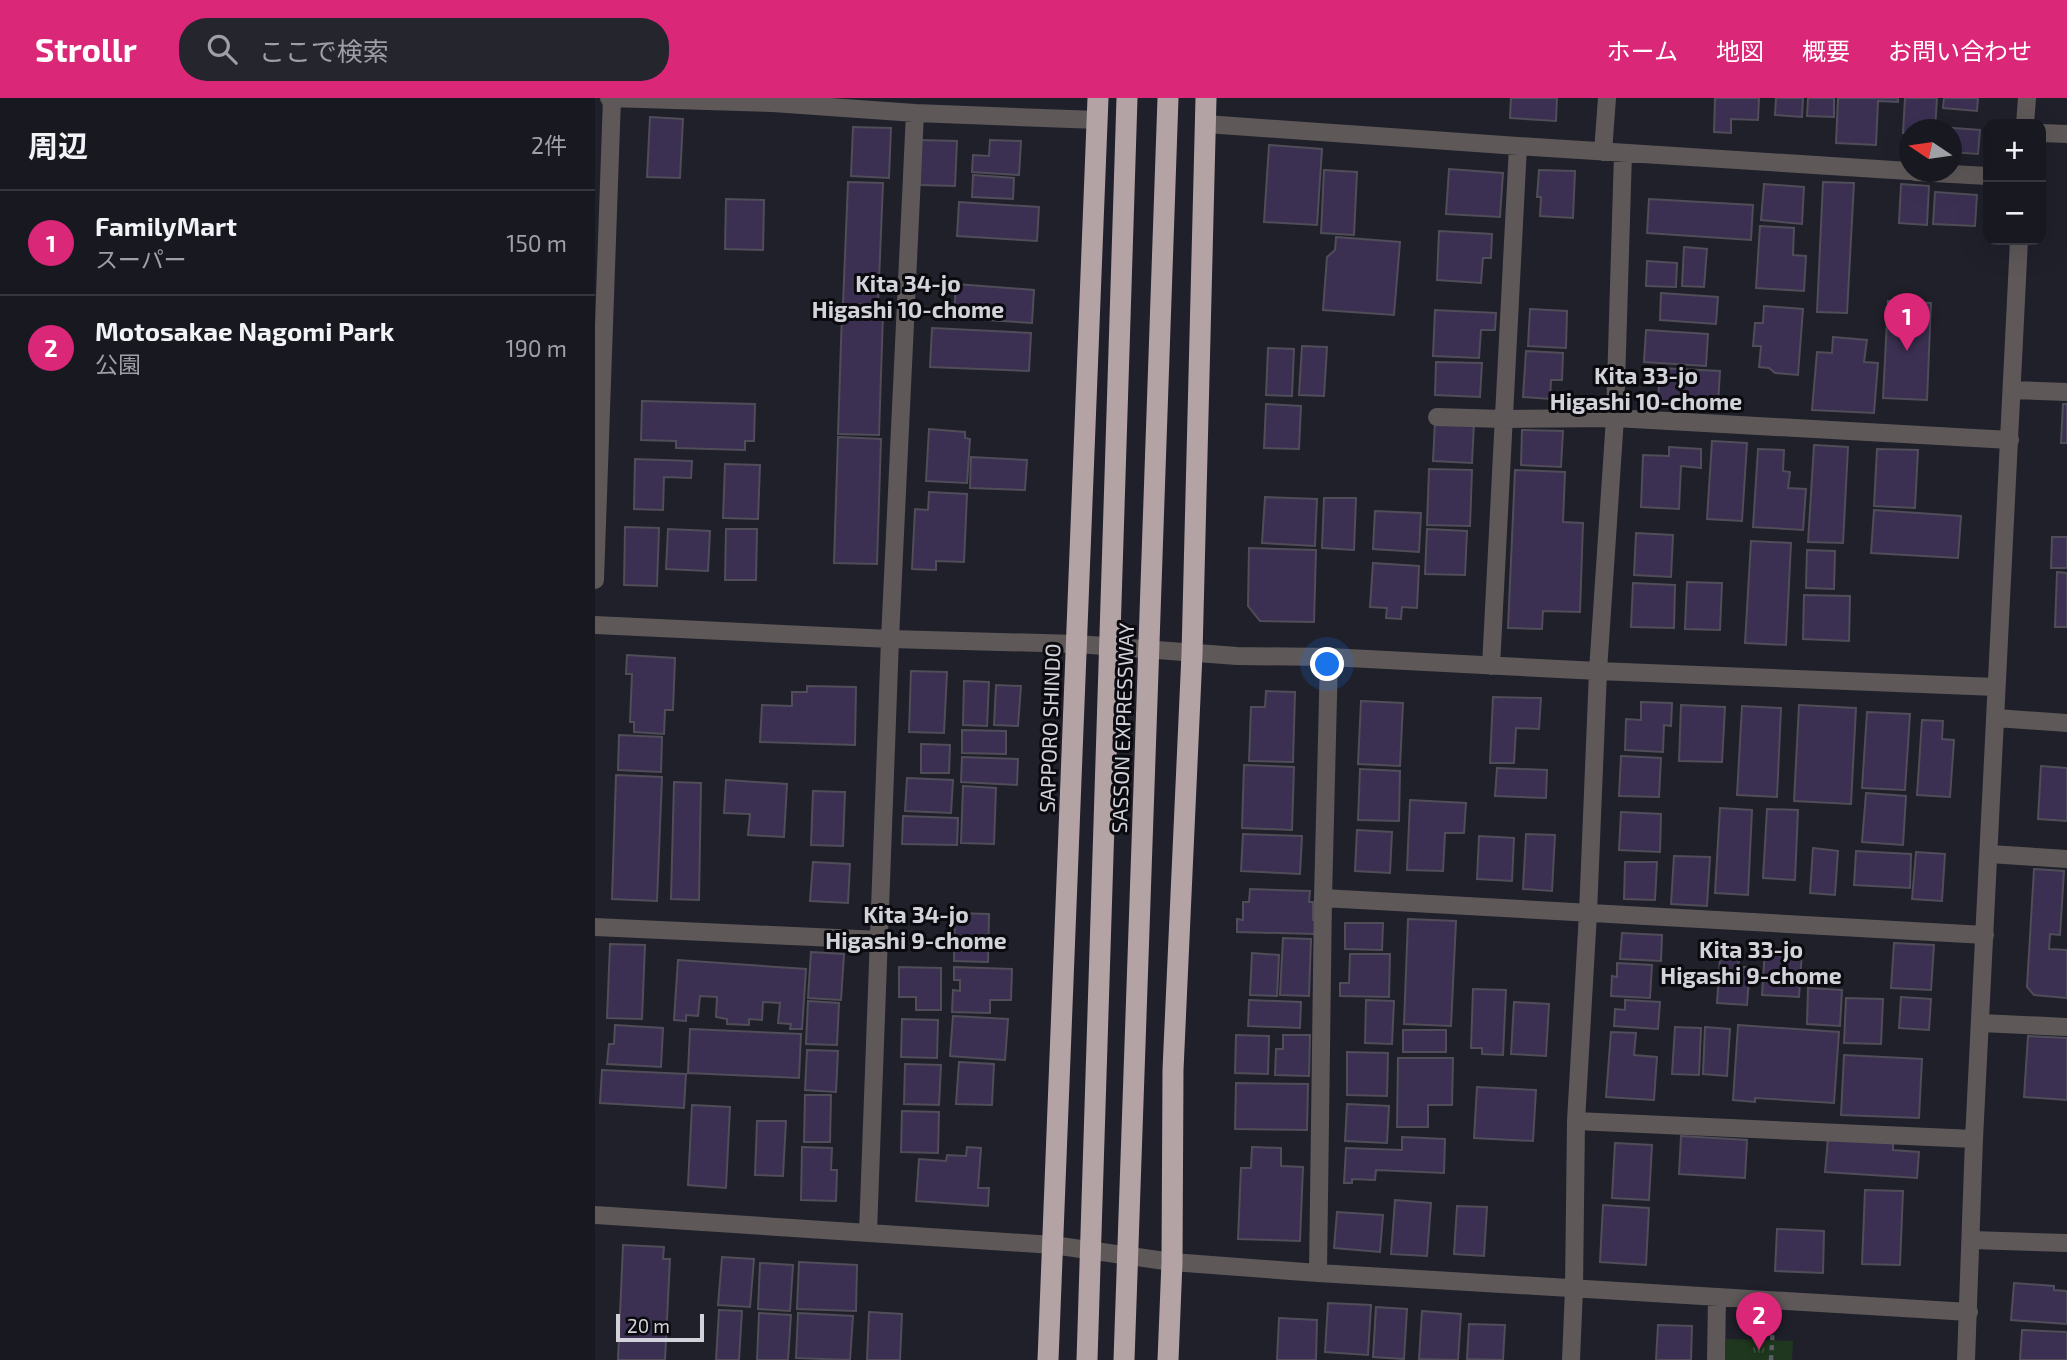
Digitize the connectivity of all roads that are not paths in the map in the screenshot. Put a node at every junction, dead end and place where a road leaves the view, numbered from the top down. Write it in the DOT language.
graph roads {
  1 [pos="610,98"];
  2 [pos="1098,98"];
  3 [pos="1127,98"];
  4 [pos="1168,98"];
  5 [pos="1206,98"];
  6 [pos="1607,98"];
  7 [pos="2027,98"];
  8 [pos="773,100"];
  9 [pos="915,113"];
  10 [pos="2025,119"];
  11 [pos="1097,120"];
  12 [pos="1206,124"];
  13 [pos="2046,133"];
  14 [pos="2067,134"];
  15 [pos="1518,146"];
  16 [pos="1603,152"];
  17 [pos="1623,153"];
  18 [pos="1899,170"];
  19 [pos="1962,175"];
  20 [pos="1983,176"];
  21 [pos="2019,245"];
  22 [pos="600,285"];
  23 [pos="2012,390"];
  24 [pos="2067,392"];
  25 [pos="1437,417"];
  26 [pos="1615,418"];
  27 [pos="1503,419"];
  28 [pos="597,436"];
  29 [pos="2010,440"];
  30 [pos="595,580"];
  31 [pos="595,625"];
  32 [pos="890,639"];
  33 [pos="1077,644"];
  34 [pos="1192,654"];
  35 [pos="1329,657"];
  36 [pos="1491,666"];
  37 [pos="1598,671"];
  38 [pos="1996,687"];
  39 [pos="1996,718"];
  40 [pos="2067,723"];
  41 [pos="1990,854"];
  42 [pos="2067,859"];
  43 [pos="1323,898"];
  44 [pos="1588,913"];
  45 [pos="595,927"];
  46 [pos="1985,935"];
  47 [pos="880,940"];
  48 [pos="1981,1023"];
  49 [pos="2067,1027"];
  50 [pos="1576,1121"];
  51 [pos="1975,1139"];
  52 [pos="595,1215"];
  53 [pos="869,1232"];
  54 [pos="1972,1240"];
  55 [pos="2067,1243"];
  56 [pos="1053,1245"];
  57 [pos="1172,1262"];
  58 [pos="1318,1273"];
  59 [pos="1574,1289"];
  60 [pos="1717,1297"];
  61 [pos="1969,1312"];
  62 [pos="1048,1360"];
  63 [pos="1087,1360"];
  64 [pos="1124,1360"];
  65 [pos="1168,1360"];
  66 [pos="1571,1360"];
  67 [pos="1716,1360"];
  68 [pos="1966,1360"];
  1 -- 8 [label="street"];
  1 -- 22 [label="street"];
  2 -- 11 [label="highway, SAPPORO SHINDO"];
  3 -- 63 [label="highway, SASSON EXPRESSWAY, bridge"];
  4 -- 64 [label="highway, SASSON EXPRESSWAY, bridge"];
  5 -- 12 [label="highway"];
  6 -- 16 [label="street"];
  7 -- 10 [label="street"];
  8 -- 9 [label="street"];
  9 -- 11 [label="street"];
  9 -- 32 [label="street"];
  11 -- 33 [label="highway, SAPPORO SHINDO"];
  12 -- 15 [label="street"];
  12 -- 34 [label="highway"];
  13 -- 14 [label="street"];
  15 -- 16 [label="street"];
  15 -- 27 [label="street"];
  16 -- 17 [label="street"];
  17 -- 18 [label="street"];
  17 -- 26 [label="street"];
  19 -- 20 [label="street"];
  21 -- 23 [label="street"];
  22 -- 28 [label="street"];
  23 -- 24 [label="street"];
  23 -- 29 [label="street"];
  25 -- 27 [label="street"];
  26 -- 27 [label="street"];
  26 -- 29 [label="street"];
  26 -- 37 [label="street"];
  27 -- 36 [label="street"];
  28 -- 30 [label="street"];
  29 -- 38 [label="street"];
  31 -- 32 [label="street"];
  32 -- 33 [label="street"];
  32 -- 47 [label="street"];
  33 -- 34 [label="street"];
  33 -- 56 [label="highway, SAPPORO SHINDO"];
  34 -- 35 [label="street"];
  34 -- 57 [label="highway"];
  35 -- 36 [label="street"];
  35 -- 43 [label="street"];
  36 -- 37 [label="street"];
  37 -- 38 [label="street"];
  37 -- 44 [label="street"];
  38 -- 39 [label="street"];
  39 -- 40 [label="street"];
  39 -- 41 [label="street"];
  41 -- 42 [label="street"];
  41 -- 46 [label="street"];
  43 -- 44 [label="street"];
  43 -- 58 [label="street"];
  44 -- 46 [label="street"];
  44 -- 50 [label="street"];
  45 -- 47 [label="street"];
  46 -- 48 [label="street"];
  47 -- 53 [label="street"];
  48 -- 49 [label="street"];
  48 -- 51 [label="street"];
  50 -- 51 [label="street"];
  50 -- 59 [label="street"];
  51 -- 54 [label="street"];
  52 -- 53 [label="street"];
  53 -- 56 [label="street"];
  54 -- 55 [label="street"];
  54 -- 61 [label="street"];
  56 -- 57 [label="street"];
  56 -- 62 [label="highway, SAPPORO SHINDO"];
  57 -- 58 [label="street"];
  57 -- 65 [label="highway"];
  58 -- 59 [label="street"];
  59 -- 60 [label="street"];
  59 -- 66 [label="street"];
  60 -- 61 [label="street"];
  60 -- 67 [label="street"];
  61 -- 68 [label="street"];
}
